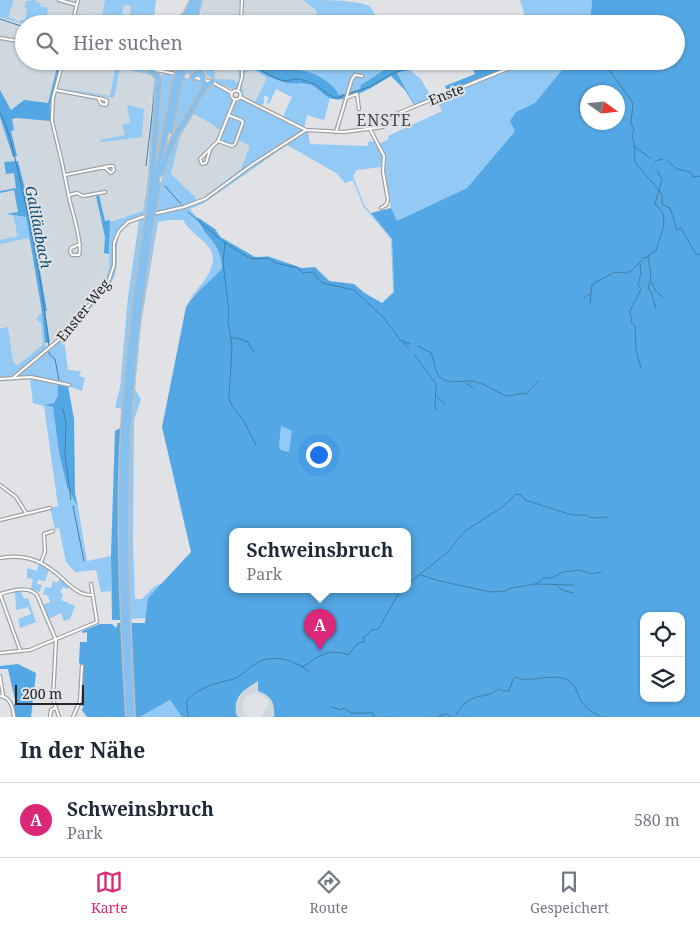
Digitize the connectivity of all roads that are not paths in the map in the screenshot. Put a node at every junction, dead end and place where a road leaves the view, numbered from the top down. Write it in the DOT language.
graph roads {
  1 [pos="59,0"];
  2 [pos="78,0"];
  3 [pos="194,0"];
  4 [pos="200,0"];
  5 [pos="242,0"];
  6 [pos="77,4"];
  7 [pos="74,15"];
  8 [pos="186,15"];
  9 [pos="191,15"];
  10 [pos="196,15"];
  11 [pos="199,15"];
  12 [pos="241,15"];
  13 [pos="0,38"];
  14 [pos="15,40"];
  15 [pos="61,70"];
  16 [pos="149,70"];
  17 [pos="156,70"];
  18 [pos="181,70"];
  19 [pos="198,70"];
  20 [pos="200,70"];
  21 [pos="242,70"];
  22 [pos="505,70"];
  23 [pos="163,72"];
  24 [pos="362,76"];
  25 [pos="193,77"];
  26 [pos="159,79"];
  27 [pos="202,79"];
  28 [pos="178,80"];
  29 [pos="212,82"];
  30 [pos="55,90"];
  31 [pos="203,90"];
  32 [pos="238,91"];
  33 [pos="232,93"];
  34 [pos="240,97"];
  35 [pos="346,97"];
  36 [pos="98,98"];
  37 [pos="235,99"];
  38 [pos="359,108"];
  39 [pos="228,115"];
  40 [pos="370,129"];
  41 [pos="306,130"];
  42 [pos="336,132"];
  43 [pos="218,141"];
  44 [pos="210,150"];
  45 [pos="104,167"];
  46 [pos="160,173"];
  47 [pos="65,176"];
  48 [pos="105,192"];
  49 [pos="69,195"];
  50 [pos="380,208"];
  51 [pos="152,209"];
  52 [pos="80,244"];
  53 [pos="14,377"];
  54 [pos="0,379"];
  55 [pos="69,386"];
  56 [pos="0,485"];
  57 [pos="50,508"];
  58 [pos="26,513"];
  59 [pos="0,520"];
  60 [pos="53,531"];
  61 [pos="0,558"];
  62 [pos="41,562"];
  63 [pos="91,584"];
  64 [pos="0,594"];
  65 [pos="93,595"];
  66 [pos="56,640"];
  67 [pos="20,652"];
  68 [pos="0,653"];
  69 [pos="82,666"];
  70 [pos="0,676"];
  71 [pos="2,696"];
  72 [pos="55,708"];
  73 [pos="14,717"];
  74 [pos="50,717"];
  75 [pos="59,717"];
  76 [pos="73,717"];
  77 [pos="130,717"];
  1 -- 6 [label="street"];
  2 -- 6 [label="street"];
  3 -- 8 [label="highway"];
  3 -- 9 [label="highway"];
  4 -- 10 [label="highway"];
  4 -- 11 [label="highway"];
  5 -- 12 [label="street"];
  6 -- 7 [label="street"];
  13 -- 14 [label="street"];
  15 -- 30 [label="street"];
  16 -- 26 [label="highway"];
  17 -- 23 [label="street"];
  18 -- 28 [label="highway, bridge"];
  19 -- 25 [label="highway"];
  20 -- 27 [label="highway"];
  21 -- 32 [label="street"];
  22 -- 40 [label="street, Enste"];
  23 -- 25 [label="street"];
  23 -- 26 [label="highway"];
  24 -- 35 [label="street"];
  25 -- 27 [label="street"];
  26 -- 51 [label="highway"];
  27 -- 29 [label="street"];
  27 -- 31 [label="highway"];
  28 -- 46 [label="highway"];
  28 -- 51 [label="highway"];
  29 -- 31 [label="highway"];
  29 -- 33 [label="street"];
  30 -- 36 [label="street"];
  30 -- 47 [label="street"];
  31 -- 46 [label="highway"];
  32 -- 33 [label="street"];
  32 -- 34 [label="street"];
  33 -- 37 [label="street"];
  34 -- 37 [label="street"];
  34 -- 41 [label="street"];
  35 -- 38 [label="street"];
  35 -- 42 [label="street"];
  37 -- 39 [label="street"];
  39 -- 43 [label="street"];
  39 -- 43 [label="street"];
  40 -- 42 [label="street, Enste"];
  40 -- 50 [label="street"];
  41 -- 42 [label="street, Enste"];
  41 -- 53 [label="street, Enster Weg"];
  43 -- 44 [label="street"];
  44 -- 44 [label="street"];
  45 -- 47 [label="street"];
  46 -- 51 [label="highway"];
  47 -- 49 [label="street"];
  48 -- 49 [label="street"];
  49 -- 52 [label="street"];
  51 -- 77 [label="highway, bridge"];
  52 -- 52 [label="street"];
  53 -- 54 [label="street"];
  53 -- 55 [label="street"];
  56 -- 58 [label="street"];
  57 -- 58 [label="street"];
  58 -- 59 [label="street"];
  60 -- 62 [label="street"];
  61 -- 62 [label="street"];
  62 -- 65 [label="street"];
  63 -- 65 [label="street"];
  64 -- 66 [label="street"];
  64 -- 67 [label="street"];
  65 -- 66 [label="street"];
  66 -- 67 [label="street"];
  66 -- 72 [label="street"];
  67 -- 68 [label="street"];
  69 -- 76 [label="street"];
  70 -- 71 [label="street"];
  71 -- 73 [label="street"];
  72 -- 74 [label="street"];
  72 -- 75 [label="street"];
}
